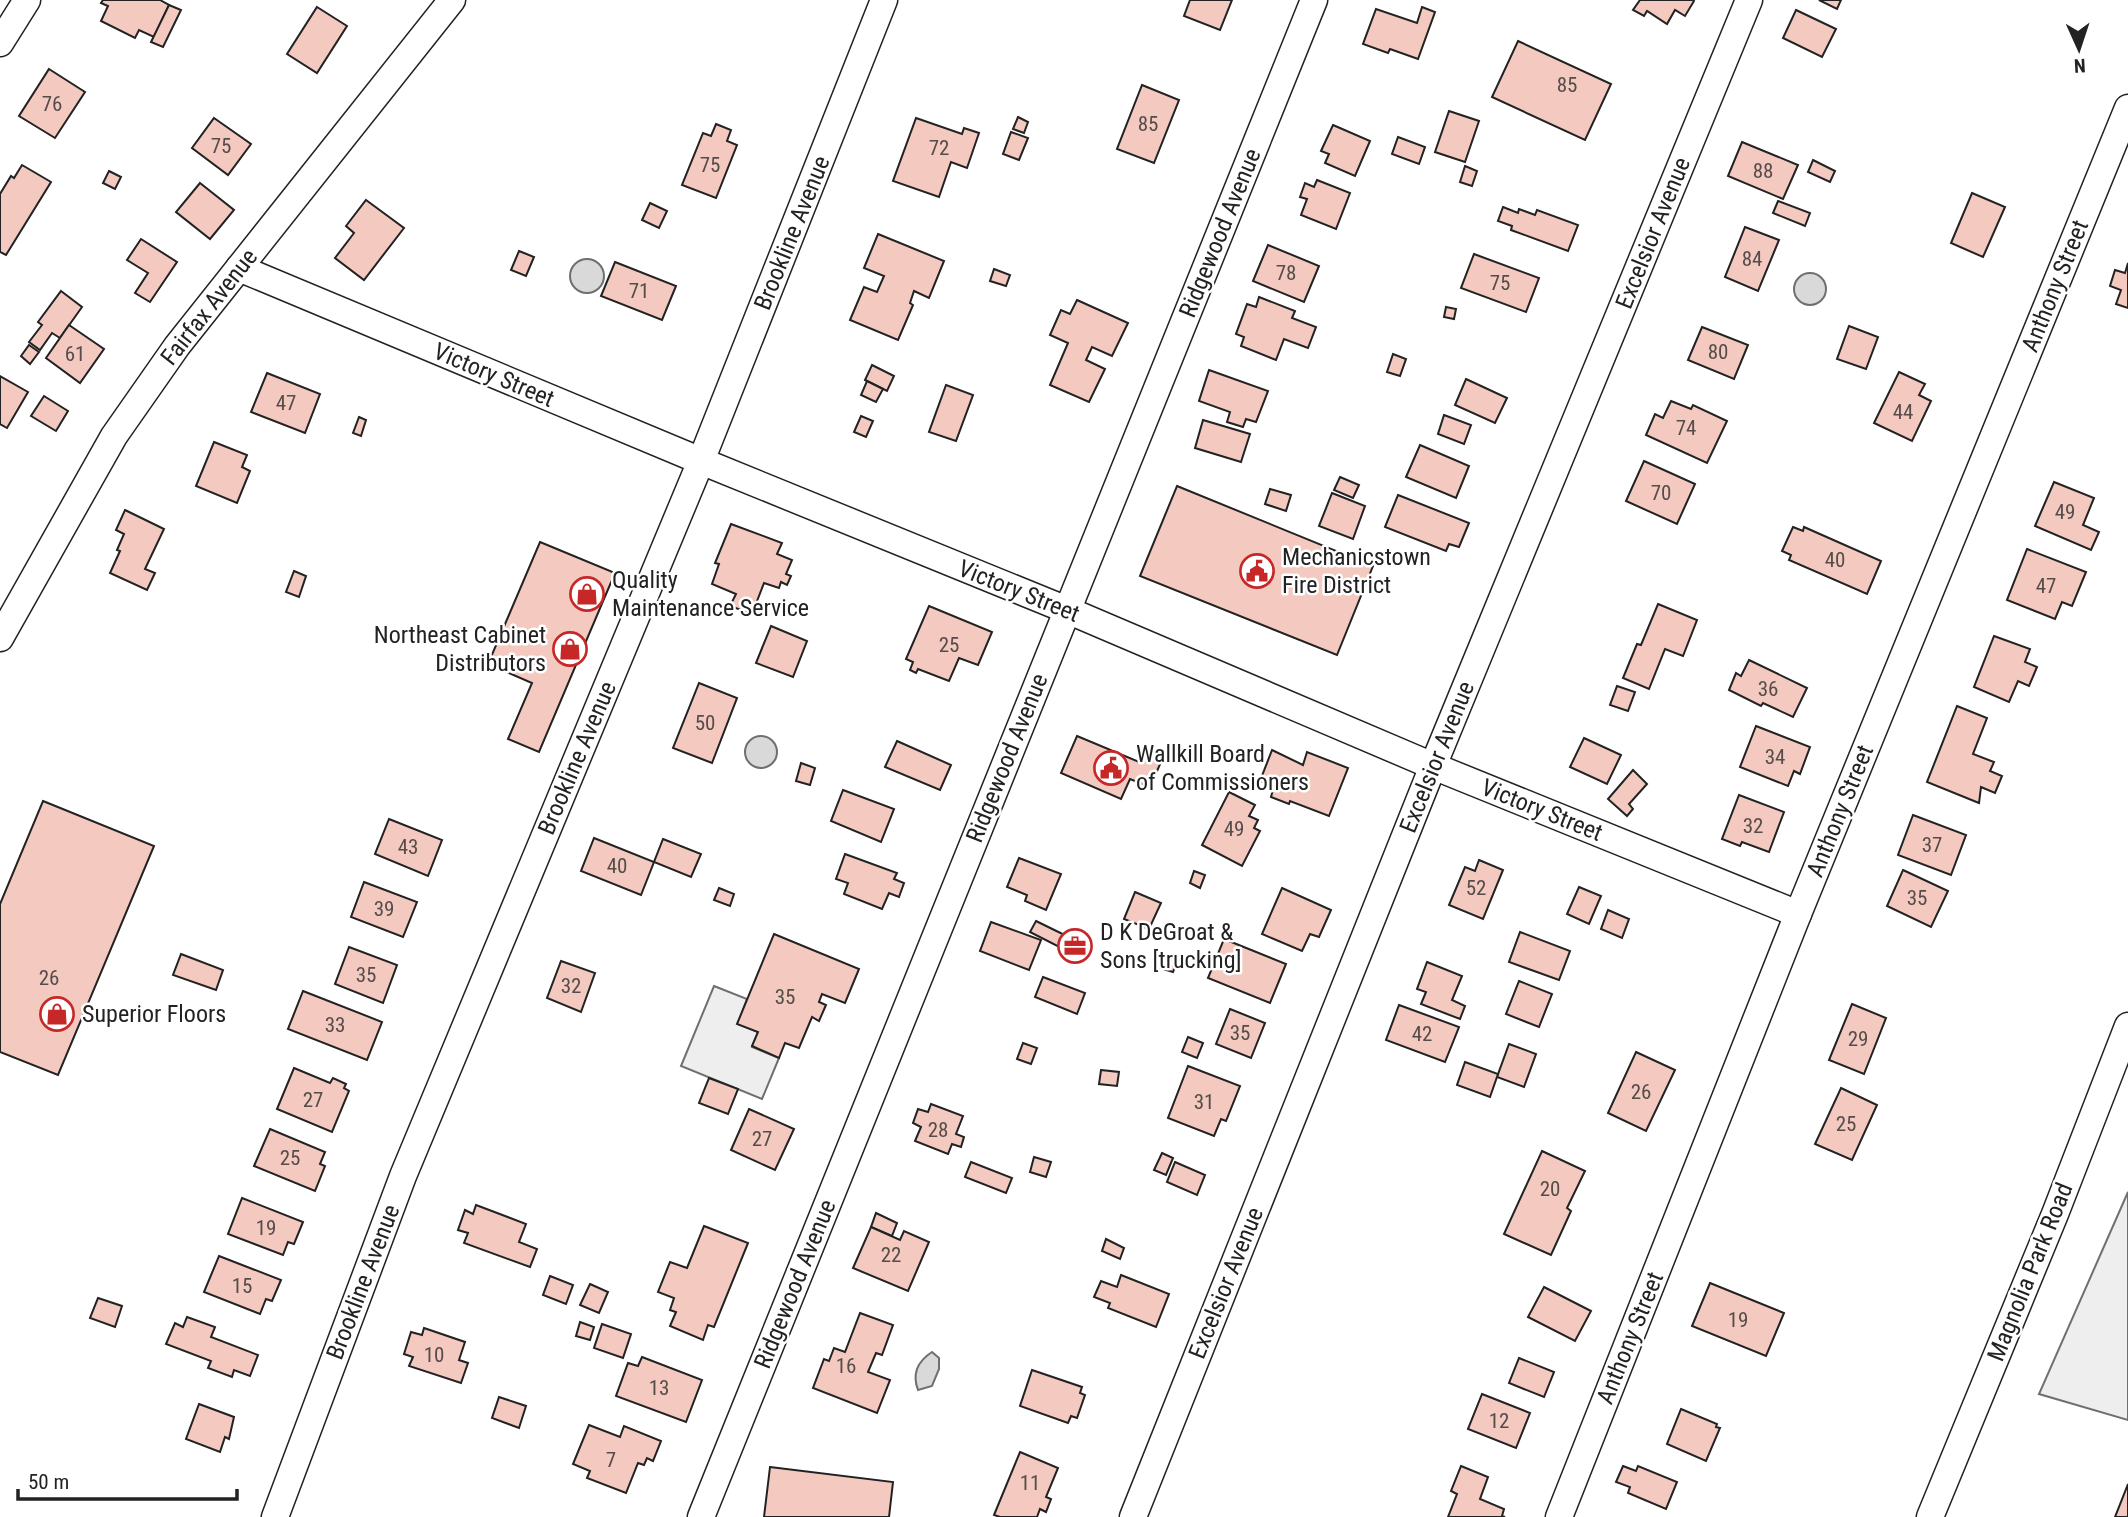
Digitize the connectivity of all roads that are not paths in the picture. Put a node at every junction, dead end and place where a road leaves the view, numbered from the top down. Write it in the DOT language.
graph roads {
  1 [pos="27,0"];
  2 [pos="452,0"];
  3 [pos="884,0"];
  4 [pos="1314,0"];
  5 [pos="1749,0"];
  6 [pos="0,43"];
  7 [pos="2128,108"];
  8 [pos="239,268"];
  9 [pos="701,461"];
  10 [pos="1067,610"];
  11 [pos="1,634"];
  12 [pos="1433,766"];
  13 [pos="1798,914"];
  14 [pos="2128,1026"];
  15 [pos="275,1517"];
  16 [pos="701,1517"];
  17 [pos="1133,1517"];
  18 [pos="1559,1517"];
  19 [pos="1930,1517"];
  1 -- 6 [label="street"];
  2 -- 8 [label="street, Fairfax Avenue"];
  3 -- 9 [label="street, Brookline Avenue"];
  4 -- 10 [label="street, Ridgewood Avenue"];
  5 -- 12 [label="street, Excelsior Avenue"];
  7 -- 13 [label="street, Anthony Street"];
  8 -- 9 [label="street, Victory Street"];
  8 -- 11 [label="street, Fairfax Avenue"];
  9 -- 10 [label="street, Victory Street"];
  9 -- 15 [label="street, Brookline Avenue"];
  10 -- 12 [label="street, Victory Street"];
  10 -- 16 [label="street, Ridgewood Avenue"];
  12 -- 13 [label="street, Victory Street"];
  12 -- 17 [label="street, Excelsior Avenue"];
  13 -- 18 [label="street, Anthony Street"];
  14 -- 19 [label="street, Magnolia Park Road"];
}
